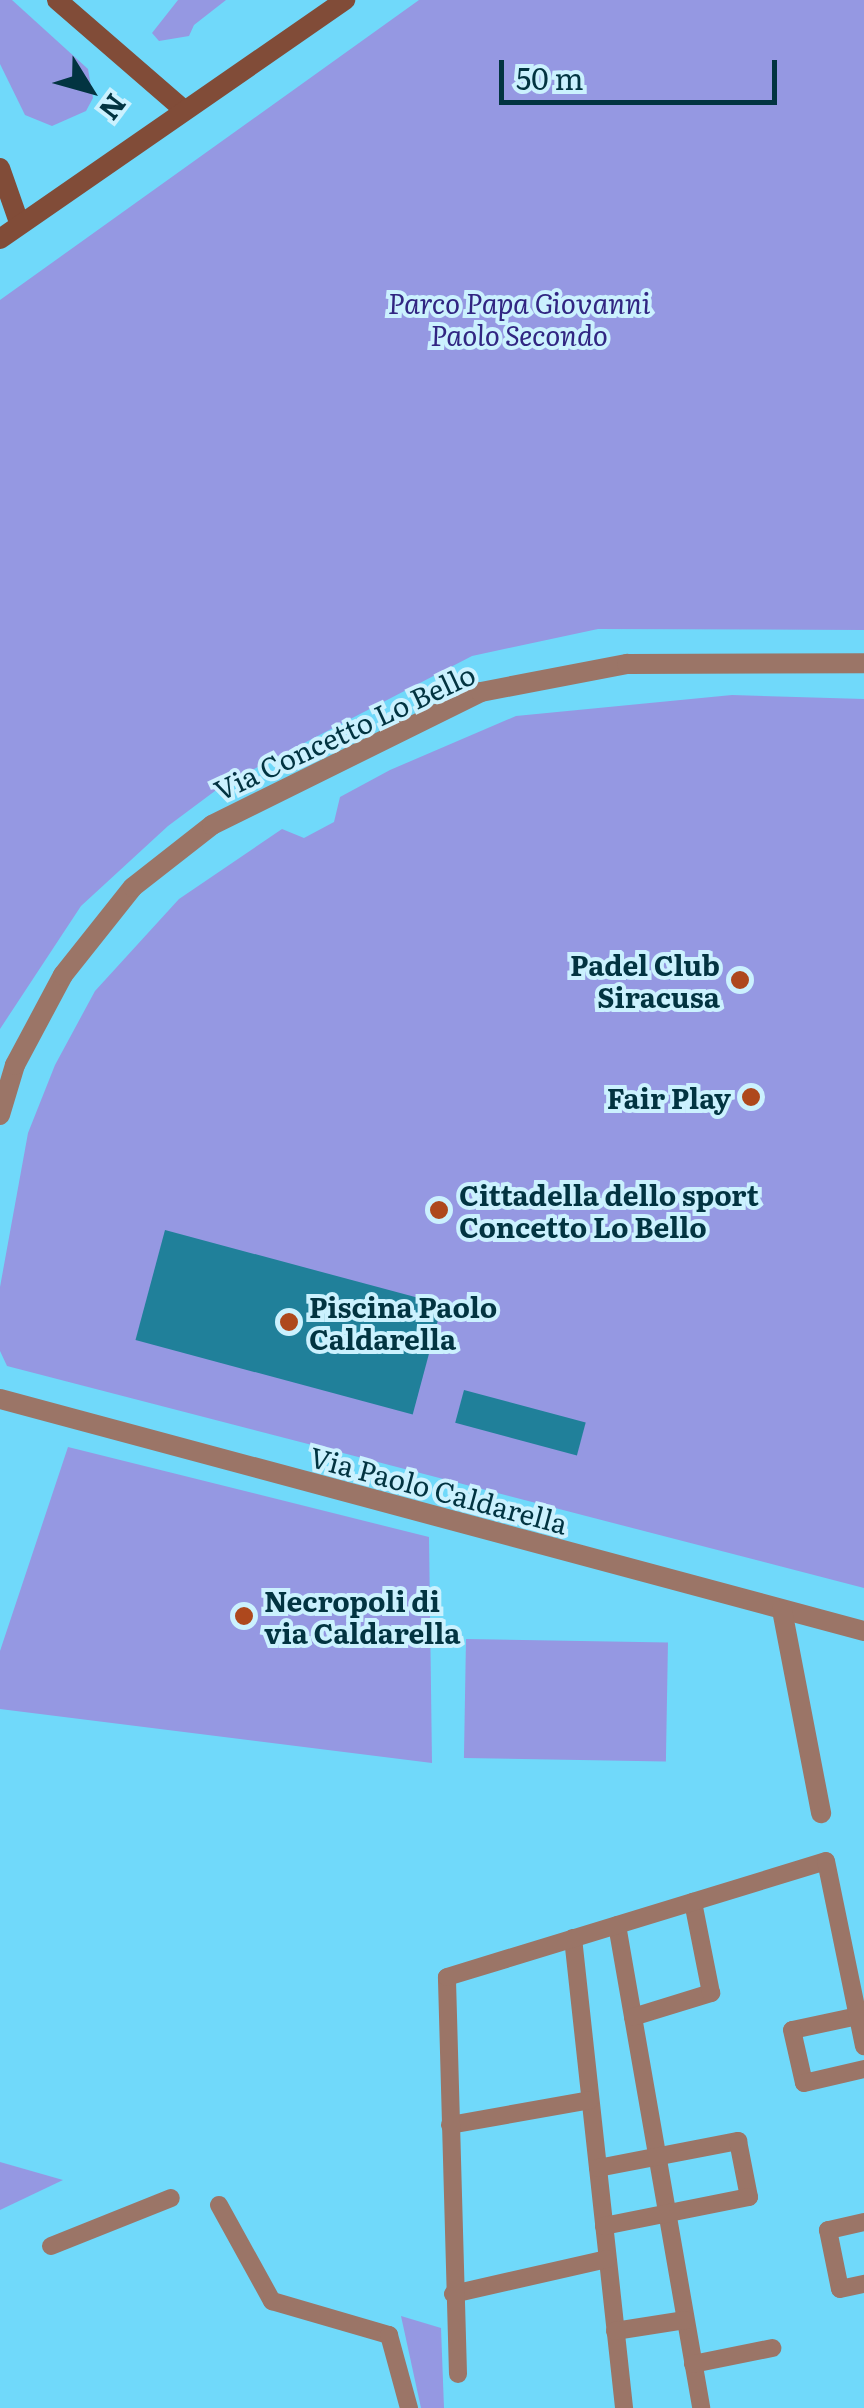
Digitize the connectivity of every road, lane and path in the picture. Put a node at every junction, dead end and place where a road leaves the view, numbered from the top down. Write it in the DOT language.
graph roads {
  1 [pos="57,0"];
  2 [pos="344,0"];
  3 [pos="184,110"];
  4 [pos="0,168"];
  5 [pos="20,225"];
  6 [pos="0,239"];
  7 [pos="864,663"];
  8 [pos="0,1115"];
  9 [pos="0,1399"];
  10 [pos="782,1610"];
  11 [pos="864,1631"];
  12 [pos="821,1813"];
  13 [pos="692,1902"];
  14 [pos="617,1925"];
  15 [pos="573,1938"];
  16 [pos="633,2016"];
  17 [pos="858,2016"];
  18 [pos="864,2046"];
  19 [pos="864,2069"];
  20 [pos="590,2100"];
  21 [pos="450,2125"];
  22 [pos="657,2157"];
  23 [pos="598,2168"];
  24 [pos="172,2198"];
  25 [pos="219,2205"];
  26 [pos="666,2214"];
  27 [pos="864,2222"];
  28 [pos="604,2226"];
  29 [pos="52,2246"];
  30 [pos="608,2259"];
  31 [pos="864,2284"];
  32 [pos="453,2294"];
  33 [pos="685,2320"];
  34 [pos="615,2331"];
  35 [pos="772,2348"];
  36 [pos="692,2364"];
  37 [pos="458,2374"];
  38 [pos="409,2408"];
  39 [pos="624,2408"];
  40 [pos="701,2408"];
  1 -- 3 [label="street"];
  2 -- 3 [label="street"];
  3 -- 5 [label="street"];
  4 -- 5 [label="street"];
  5 -- 6 [label="street"];
  7 -- 8 [label="street, Via Concetto Lo Bello"];
  9 -- 10 [label="street, Via Paolo Caldarella"];
  10 -- 11 [label="street, Via Paolo Caldarella"];
  10 -- 12 [label="street"];
  13 -- 14 [label="lane"];
  13 -- 16 [label="lane"];
  13 -- 17 [label="lane"];
  14 -- 15 [label="lane"];
  14 -- 16 [label="lane"];
  15 -- 20 [label="lane"];
  15 -- 21 [label="lane"];
  16 -- 22 [label="lane"];
  17 -- 18 [label="lane"];
  17 -- 19 [label="lane"];
  20 -- 21 [label="lane"];
  20 -- 23 [label="lane"];
  21 -- 32 [label="lane"];
  22 -- 23 [label="lane"];
  22 -- 26 [label="lane"];
  22 -- 26 [label="lane"];
  23 -- 28 [label="lane"];
  24 -- 29 [label="lane"];
  25 -- 38 [label="lane"];
  26 -- 28 [label="lane"];
  26 -- 33 [label="lane"];
  27 -- 31 [label="lane"];
  28 -- 30 [label="lane"];
  30 -- 32 [label="lane"];
  30 -- 34 [label="lane"];
  32 -- 37 [label="lane"];
  33 -- 34 [label="lane"];
  33 -- 36 [label="lane"];
  34 -- 39 [label="lane"];
  35 -- 36 [label="lane"];
  36 -- 40 [label="lane"];
}
